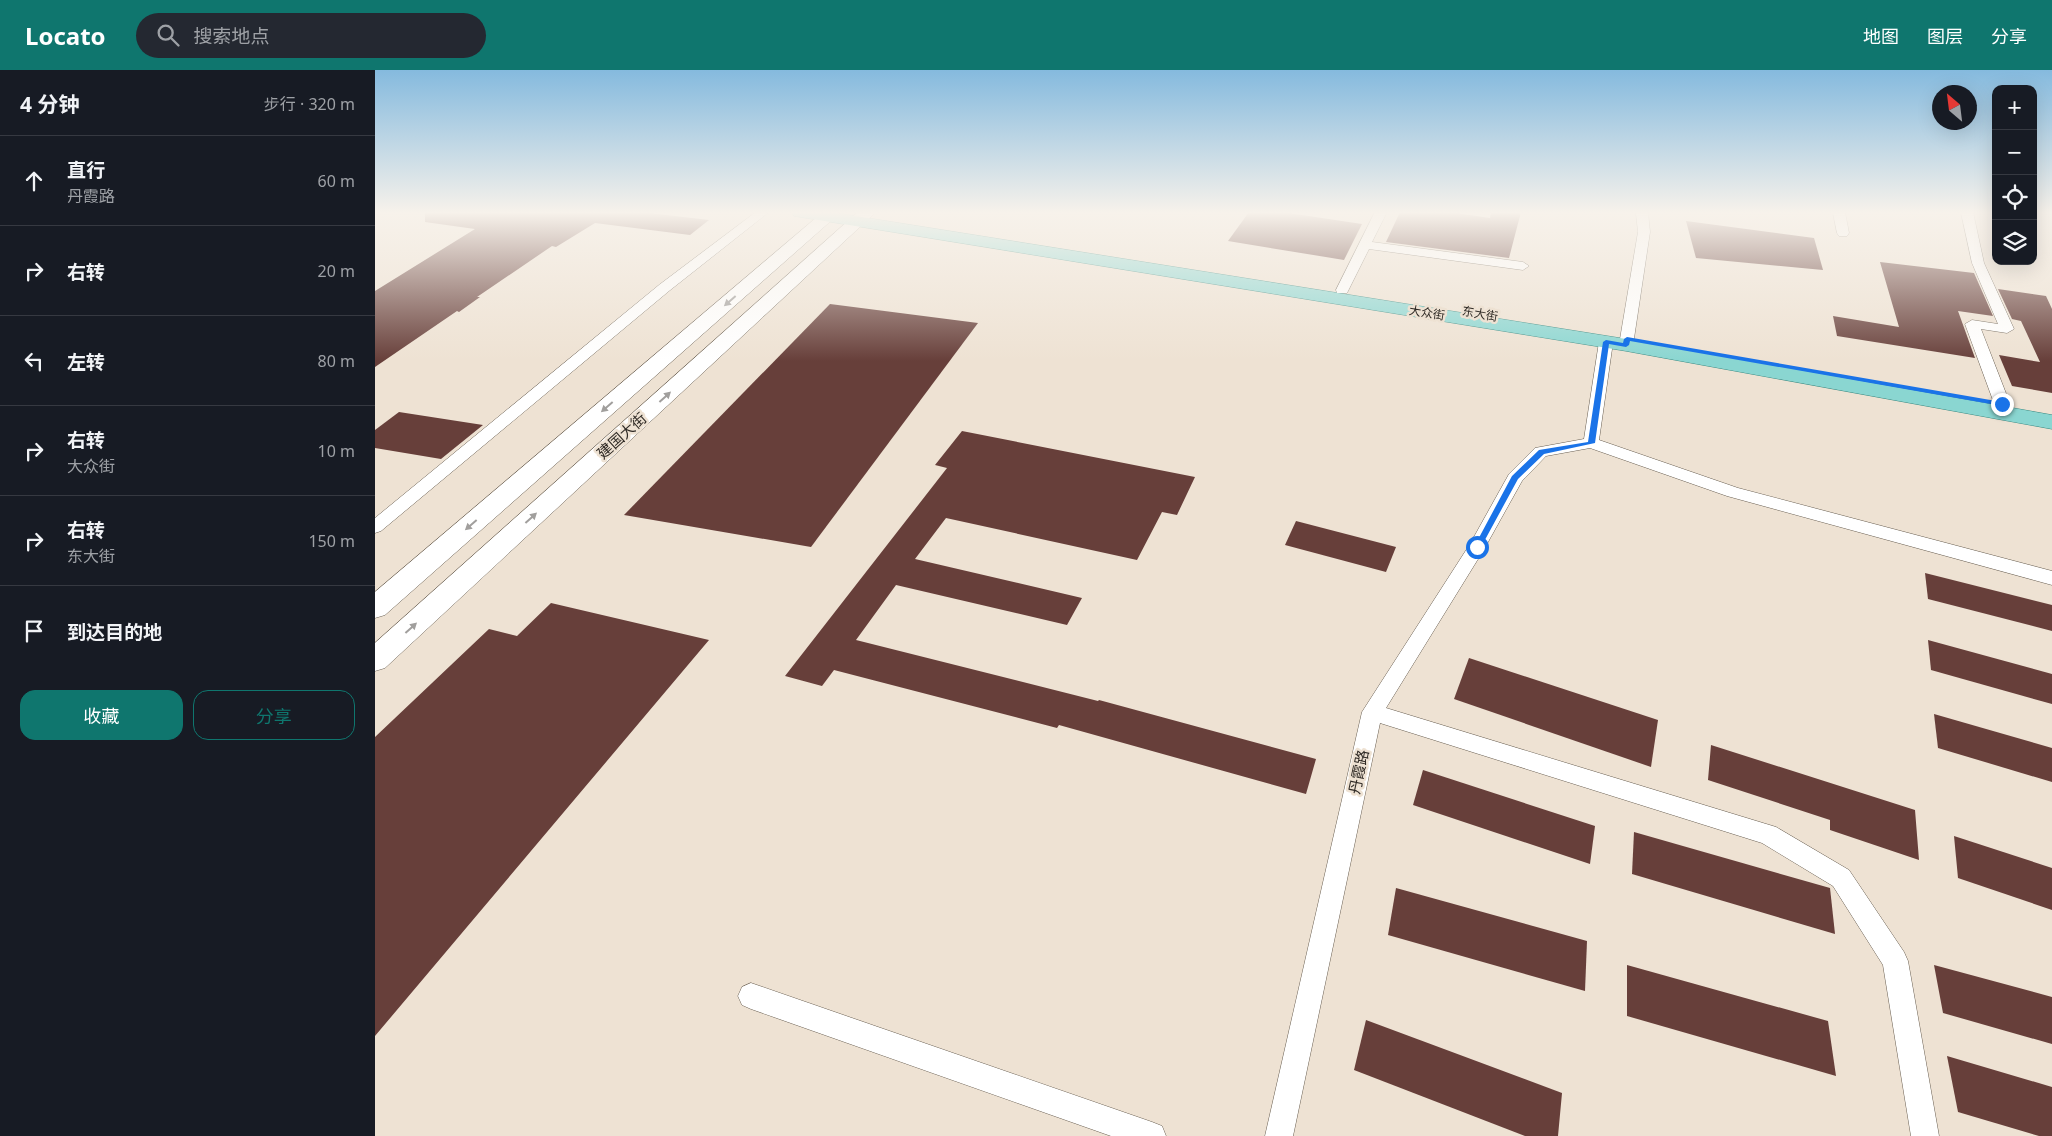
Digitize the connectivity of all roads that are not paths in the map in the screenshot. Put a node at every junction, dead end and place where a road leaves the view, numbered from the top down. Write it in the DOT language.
graph roads {
  1 [pos="698,262"];
  2 [pos="793,262"];
  3 [pos="800,262"];
  4 [pos="1128,262"];
  5 [pos="1176,262"];
  6 [pos="1356,262"];
  7 [pos="1491,262"];
  8 [pos="1639,262"];
  9 [pos="1978,262"];
  10 [pos="1523,266"];
  11 [pos="1342,290"];
  12 [pos="1606,342"];
  13 [pos="1627,342"];
  14 [pos="2004,409"];
  15 [pos="2052,413"];
  16 [pos="2052,422"];
  17 [pos="1591,443"];
  18 [pos="1541,452"];
  19 [pos="375,527"];
  20 [pos="2052,578"];
  21 [pos="375,608"];
  22 [pos="375,660"];
  23 [pos="1372,712"];
  24 [pos="751,996"];
  25 [pos="1152,1136"];
  26 [pos="1279,1136"];
  27 [pos="1925,1136"];
  1 -- 19 [label="street"];
  2 -- 21 [label="street, 建国大街, one-way"];
  22 -- 3 [label="street, 建国大街, one-way"];
  4 -- 12 [label="main road, 大众街"];
  5 -- 11 [label="main road, 东大街"];
  6 -- 11 [label="street"];
  7 -- 10 [label="street"];
  8 -- 13 [label="street"];
  9 -- 14 [label="street"];
  11 -- 13 [label="main road, 东大街"];
  12 -- 13 [label="main road, 大众街"];
  12 -- 17 [label="street"];
  13 -- 14 [label="main road, 大众街"];
  14 -- 15 [label="main road"];
  14 -- 16 [label="main road, 大众街"];
  17 -- 18 [label="street"];
  17 -- 20 [label="street"];
  18 -- 23 [label="street, 丹霞路"];
  23 -- 26 [label="street, 丹霞路"];
  23 -- 27 [label="street"];
  24 -- 25 [label="street"];
}
